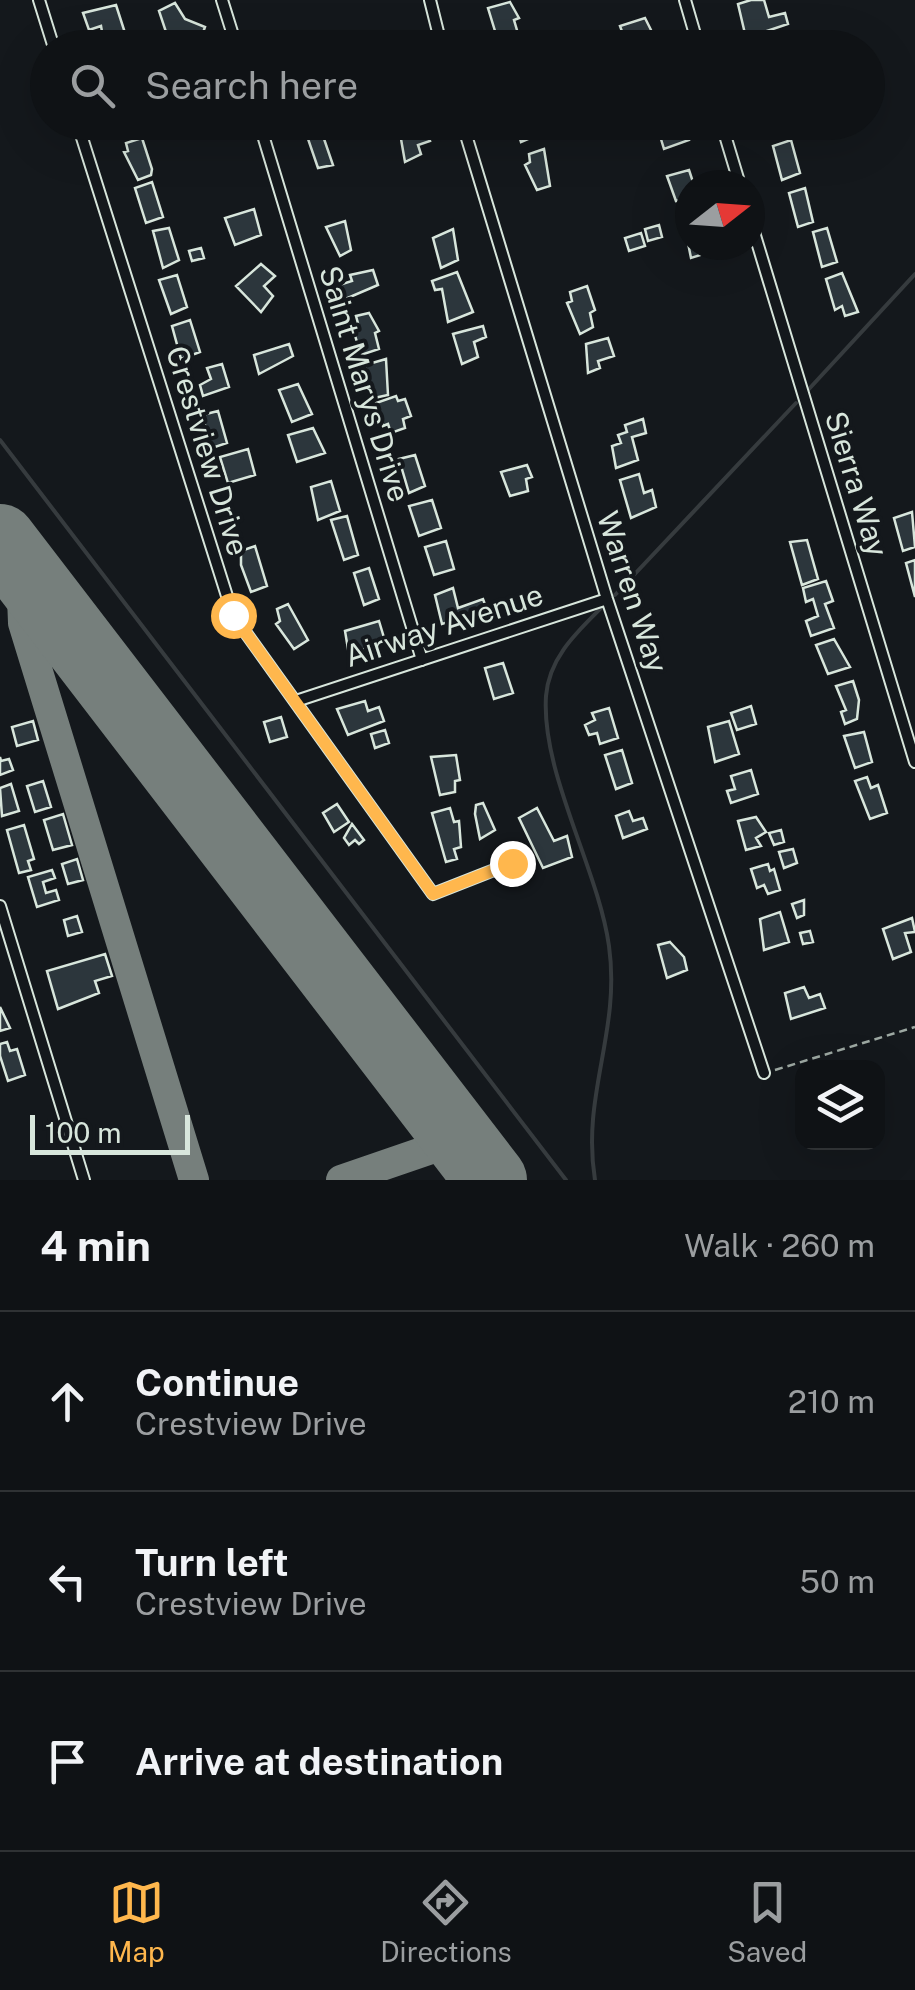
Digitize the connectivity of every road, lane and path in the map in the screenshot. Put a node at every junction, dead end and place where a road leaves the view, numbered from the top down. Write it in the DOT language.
graph roads {
  1 [pos="39,0"];
  2 [pos="222,0"];
  3 [pos="430,0"];
  4 [pos="684,0"];
  5 [pos="48,30"];
  6 [pos="231,30"];
  7 [pos="438,30"];
  8 [pos="693,30"];
  9 [pos="84,140"];
  10 [pos="264,140"];
  11 [pos="467,140"];
  12 [pos="726,140"];
  13 [pos="735,170"];
  14 [pos="762,260"];
  15 [pos="607,599"];
  16 [pos="422,660"];
  17 [pos="296,702"];
  18 [pos="915,762"];
  19 [pos="512,863"];
  20 [pos="0,906"];
  21 [pos="915,1027"];
  22 [pos="764,1074"];
  23 [pos="84,1180"];
  1 -- 5 [label="street"];
  2 -- 6 [label="street"];
  3 -- 7 [label="street"];
  4 -- 8 [label="street"];
  9 -- 17 [label="street, Crestview Drive"];
  10 -- 16 [label="street, Saint Marys Drive"];
  11 -- 15 [label="street, Warren Way"];
  12 -- 13 [label="street"];
  14 -- 18 [label="street, Sierra Way"];
  15 -- 16 [label="street, Airway Avenue"];
  15 -- 22 [label="street, Warren Way"];
  16 -- 17 [label="street, Airway Avenue"];
  17 -- 19 [label="street, Crestview Drive"];
  20 -- 23 [label="street"];
  21 -- 22 [label="path"];
}
